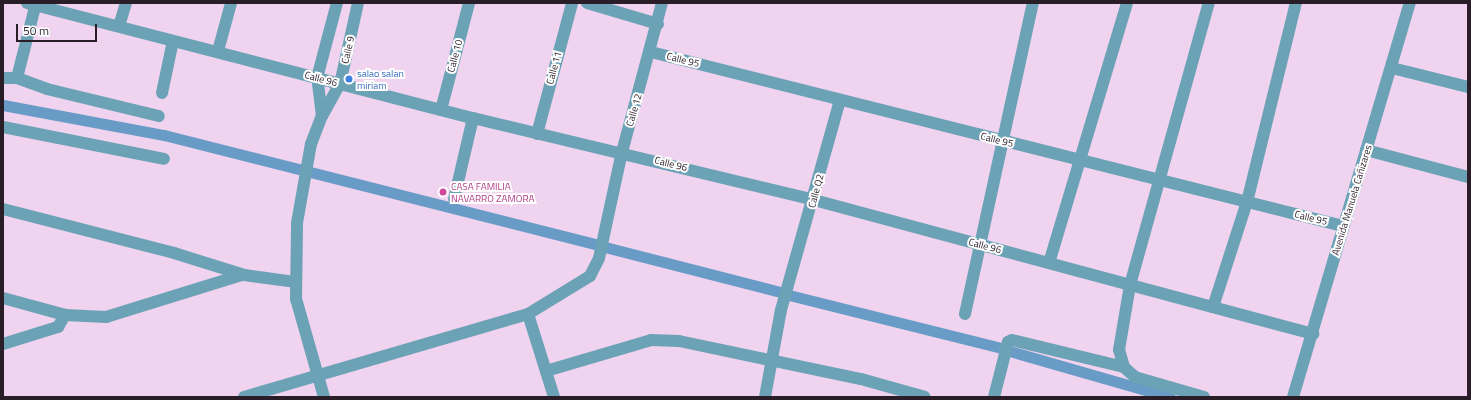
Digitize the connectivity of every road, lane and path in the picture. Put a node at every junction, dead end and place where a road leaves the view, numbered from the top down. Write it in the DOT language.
graph roads {
  1 [pos="126,3"];
  2 [pos="231,3"];
  3 [pos="337,3"];
  4 [pos="358,3"];
  5 [pos="469,3"];
  6 [pos="572,3"];
  7 [pos="587,3"];
  8 [pos="662,3"];
  9 [pos="1034,3"];
  10 [pos="1126,3"];
  11 [pos="1209,3"];
  12 [pos="1296,3"];
  13 [pos="1410,3"];
  14 [pos="33,4"];
  15 [pos="658,24"];
  16 [pos="119,26"];
  17 [pos="173,41"];
  18 [pos="218,51"];
  19 [pos="651,52"];
  20 [pos="1392,68"];
  21 [pos="3,78"];
  22 [pos="17,78"];
  23 [pos="317,78"];
  24 [pos="340,84"];
  25 [pos="1468,87"];
  26 [pos="162,93"];
  27 [pos="840,100"];
  28 [pos="441,110"];
  29 [pos="159,116"];
  30 [pos="322,116"];
  31 [pos="473,118"];
  32 [pos="3,126"];
  33 [pos="537,134"];
  34 [pos="1004,142"];
  35 [pos="1366,150"];
  36 [pos="622,152"];
  37 [pos="164,159"];
  38 [pos="1082,159"];
  39 [pos="1468,177"];
  40 [pos="1158,180"];
  41 [pos="454,199"];
  42 [pos="814,200"];
  43 [pos="1247,202"];
  44 [pos="3,209"];
  45 [pos="1343,226"];
  46 [pos="979,244"];
  47 [pos="1049,263"];
  48 [pos="242,275"];
  49 [pos="295,282"];
  50 [pos="1130,285"];
  51 [pos="3,298"];
  52 [pos="1213,307"];
  53 [pos="528,314"];
  54 [pos="965,314"];
  55 [pos="65,315"];
  56 [pos="1313,334"];
  57 [pos="3,344"];
  58 [pos="773,360"];
  59 [pos="1124,367"];
  60 [pos="546,371"];
  61 [pos="317,373"];
  62 [pos="244,397"];
  63 [pos="324,397"];
  64 [pos="554,397"];
  65 [pos="765,397"];
  66 [pos="925,397"];
  67 [pos="994,397"];
  68 [pos="1204,397"];
  69 [pos="1293,397"];
  1 -- 16 [label="street"];
  2 -- 18 [label="street"];
  3 -- 23 [label="street, Calle 9"];
  4 -- 24 [label="street, Calle 9"];
  5 -- 28 [label="street, Calle 10"];
  6 -- 33 [label="street, Calle 11"];
  7 -- 15 [label="street"];
  8 -- 15 [label="street, Calle 12"];
  9 -- 34 [label="street"];
  10 -- 38 [label="street"];
  11 -- 40 [label="street"];
  12 -- 43 [label="street"];
  13 -- 20 [label="street, Avenida Manuela Cañizares"];
  14 -- 16 [label="street, Calle 96"];
  14 -- 22 [label="street"];
  15 -- 19 [label="street, Calle 12"];
  16 -- 17 [label="street, Calle 96"];
  17 -- 18 [label="street, Calle 96"];
  17 -- 26 [label="street"];
  18 -- 23 [label="street, Calle 96"];
  19 -- 27 [label="street, Calle 95"];
  19 -- 36 [label="street, Calle 12"];
  20 -- 25 [label="street"];
  20 -- 35 [label="street, Avenida Manuela Cañizares"];
  21 -- 22 [label="street"];
  22 -- 29 [label="street"];
  23 -- 24 [label="street, Calle 96"];
  23 -- 30 [label="street, Calle 9"];
  24 -- 28 [label="street, Calle 96"];
  24 -- 30 [label="street, Calle 9"];
  27 -- 34 [label="street, Calle 95"];
  27 -- 42 [label="street, Calle Q2"];
  28 -- 31 [label="street, Calle 96"];
  30 -- 49 [label="street, Calle 9"];
  31 -- 33 [label="street, Calle 96"];
  31 -- 41 [label="street"];
  32 -- 37 [label="street"];
  33 -- 36 [label="street, Calle 96"];
  34 -- 38 [label="street, Calle 95"];
  34 -- 46 [label="street"];
  35 -- 39 [label="street"];
  35 -- 45 [label="street, Avenida Manuela Cañizares"];
  36 -- 42 [label="street, Calle 96"];
  36 -- 53 [label="street, Calle 12"];
  38 -- 40 [label="street, Calle 95"];
  38 -- 47 [label="street"];
  40 -- 43 [label="street, Calle 95"];
  40 -- 50 [label="street"];
  42 -- 46 [label="street, Calle 96"];
  42 -- 58 [label="street, Calle Q2"];
  43 -- 45 [label="street, Calle 95"];
  43 -- 52 [label="street"];
  44 -- 48 [label="street"];
  45 -- 56 [label="street, Avenida Manuela Cañizares"];
  46 -- 47 [label="street, Calle 96"];
  46 -- 54 [label="street"];
  47 -- 50 [label="street, Calle 96"];
  48 -- 49 [label="street"];
  48 -- 55 [label="street"];
  49 -- 61 [label="street, Calle 9"];
  50 -- 52 [label="street, Calle 96"];
  50 -- 59 [label="street"];
  51 -- 55 [label="street"];
  52 -- 56 [label="street, Calle 96"];
  53 -- 60 [label="street"];
  53 -- 61 [label="street, Calle 12"];
  55 -- 57 [label="street"];
  56 -- 69 [label="street, Avenida Manuela Cañizares"];
  58 -- 60 [label="street"];
  58 -- 65 [label="street, Calle Q2"];
  58 -- 66 [label="street"];
  59 -- 67 [label="street"];
  59 -- 68 [label="street"];
  60 -- 64 [label="street"];
  61 -- 62 [label="street, Calle 12"];
  61 -- 63 [label="street, Calle 9"];
}
